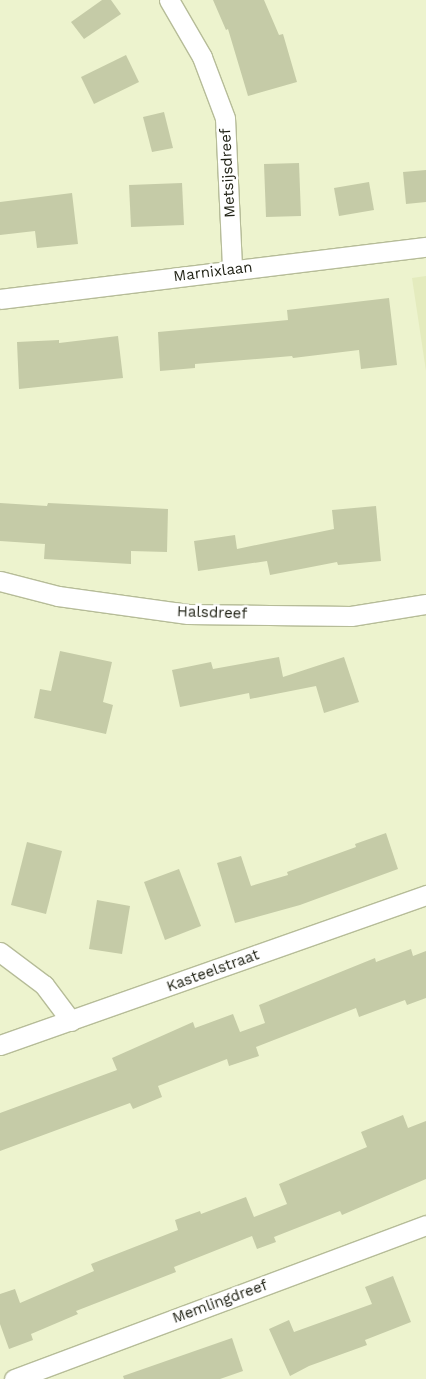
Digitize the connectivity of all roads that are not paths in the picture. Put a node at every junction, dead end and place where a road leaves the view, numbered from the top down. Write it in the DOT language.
graph roads {
  1 [pos="169,0"];
  2 [pos="426,247"];
  3 [pos="232,269"];
  4 [pos="0,300"];
  5 [pos="0,581"];
  6 [pos="426,604"];
  7 [pos="426,895"];
  8 [pos="0,952"];
  9 [pos="71,1021"];
  10 [pos="0,1045"];
  11 [pos="426,1225"];
  12 [pos="14,1379"];
  1 -- 3 [label="street, Metsijsdreef"];
  2 -- 3 [label="street, Marnixlaan"];
  3 -- 4 [label="street, Marnixlaan"];
  5 -- 6 [label="street, Halsdreef"];
  7 -- 9 [label="street, Kasteelstraat"];
  8 -- 9 [label="street"];
  9 -- 10 [label="street, Kasteelstraat"];
  11 -- 12 [label="street, Memlingdreef"];
}
